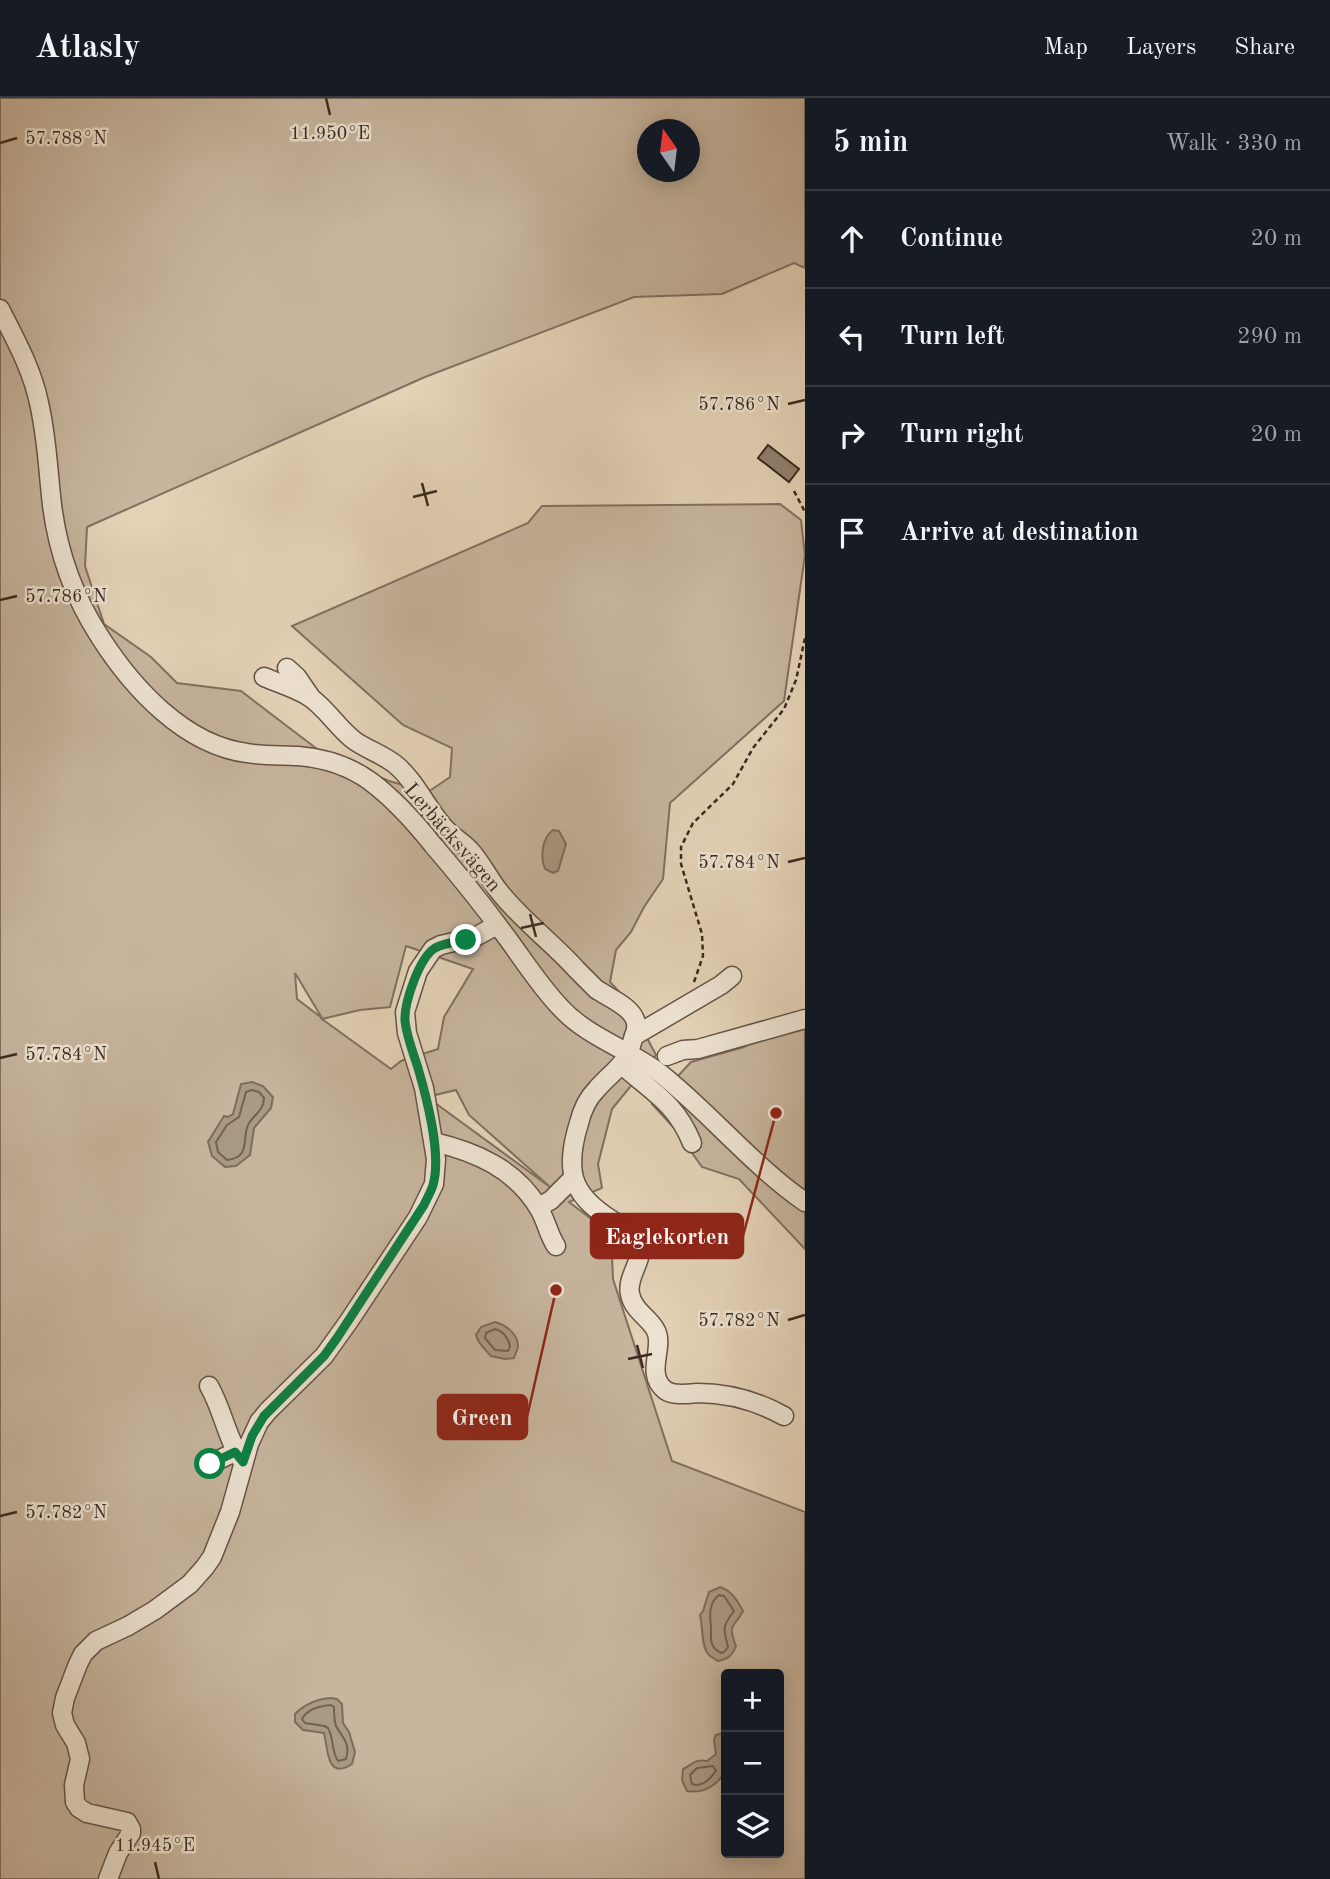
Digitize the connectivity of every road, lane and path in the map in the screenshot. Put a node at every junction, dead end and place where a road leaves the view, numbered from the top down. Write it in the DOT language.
graph roads {
  1 [pos="0,309"];
  2 [pos="794,491"];
  3 [pos="805,512"];
  4 [pos="805,638"];
  5 [pos="287,668"];
  6 [pos="264,677"];
  7 [pos="310,696"];
  8 [pos="497,925"];
  9 [pos="732,976"];
  10 [pos="688,1005"];
  11 [pos="805,1019"];
  12 [pos="634,1045"];
  13 [pos="667,1056"];
  14 [pos="434,1142"];
  15 [pos="692,1143"];
  16 [pos="573,1178"];
  17 [pos="805,1202"];
  18 [pos="539,1207"];
  19 [pos="559,1241"];
  20 [pos="208,1386"];
  21 [pos="784,1416"];
  22 [pos="239,1457"];
  23 [pos="210,1464"];
  24 [pos="108,1879"];
  1 -- 8 [label="street, Lerbäcksvägen"];
  2 -- 3 [label="path"];
  4 -- 10 [label="path"];
  5 -- 7 [label="street"];
  6 -- 7 [label="street"];
  7 -- 12 [label="street"];
  8 -- 12 [label="street, Lerbäcksvägen"];
  8 -- 14 [label="street"];
  9 -- 10 [label="street"];
  10 -- 12 [label="street"];
  11 -- 13 [label="street"];
  12 -- 15 [label="street"];
  12 -- 16 [label="street"];
  12 -- 17 [label="street, Lerbäcksvägen"];
  14 -- 18 [label="street"];
  14 -- 22 [label="street"];
  16 -- 18 [label="street"];
  16 -- 21 [label="street"];
  18 -- 19 [label="street"];
  20 -- 22 [label="street"];
  22 -- 23 [label="street"];
  22 -- 24 [label="street"];
}
